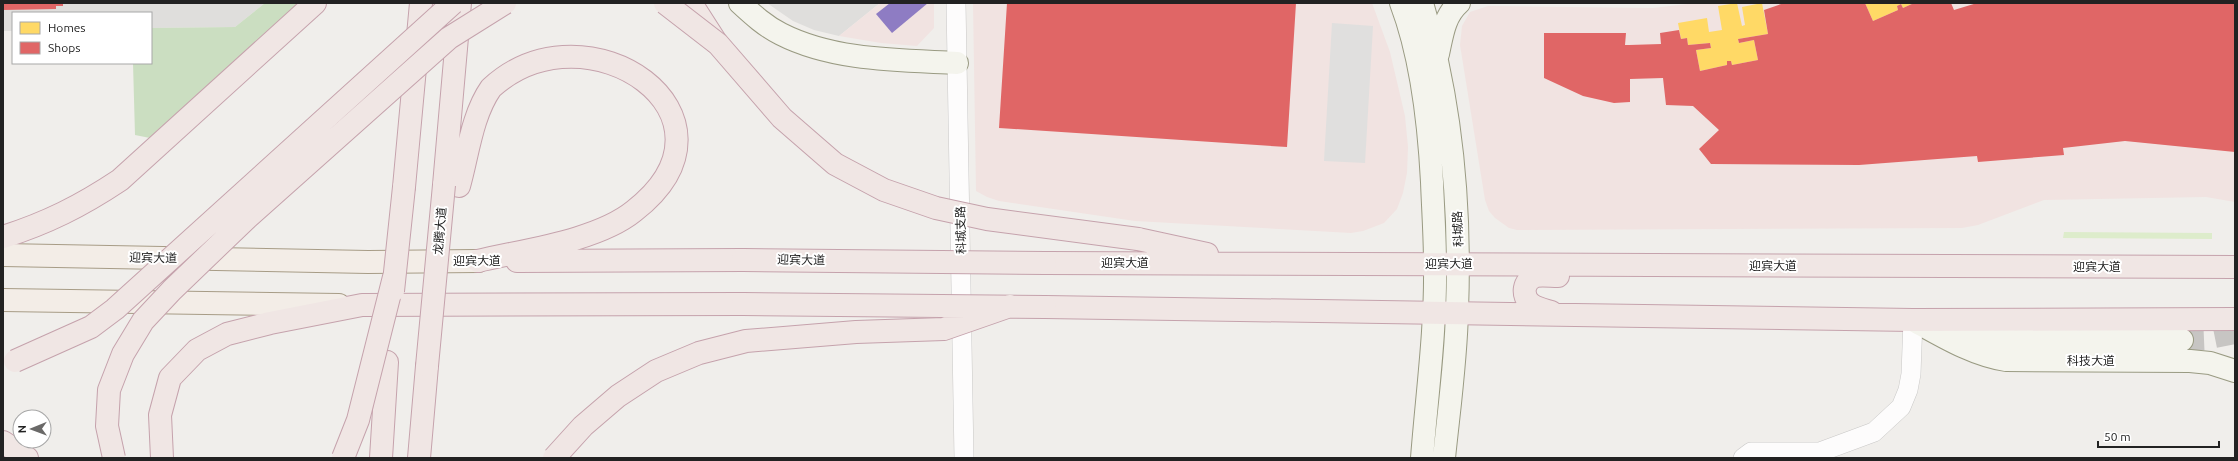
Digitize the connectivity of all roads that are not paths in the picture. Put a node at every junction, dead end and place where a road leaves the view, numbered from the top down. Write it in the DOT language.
graph roads {
  1 [pos="421,3"];
  2 [pos="453,3"];
  3 [pos="460,3"];
  4 [pos="505,3"];
  5 [pos="665,3"];
  6 [pos="691,3"];
  7 [pos="740,3"];
  8 [pos="956,3"];
  9 [pos="1401,3"];
  10 [pos="1422,3"];
  11 [pos="1458,3"];
  12 [pos="312,7"];
  13 [pos="548,40"];
  14 [pos="718,44"];
  15 [pos="636,54"];
  16 [pos="1437,59"];
  17 [pos="957,63"];
  18 [pos="452,185"];
  19 [pos="3,236"];
  20 [pos="9,255"];
  21 [pos="478,261"];
  22 [pos="1252,263"];
  23 [pos="1435,264"];
  24 [pos="1458,264"];
  25 [pos="1696,266"];
  26 [pos="2235,267"];
  27 [pos="394,277"];
  28 [pos="11,300"];
  29 [pos="362,305"];
  30 [pos="1010,306"];
  31 [pos="1434,312"];
  32 [pos="1457,312"];
  33 [pos="1557,314"];
  34 [pos="2235,319"];
  35 [pos="1913,320"];
  36 [pos="1949,339"];
  37 [pos="2182,340"];
  38 [pos="3,364"];
  39 [pos="2235,371"];
  40 [pos="421,432"];
  41 [pos="3,442"];
  42 [pos="27,458"];
  43 [pos="114,458"];
  44 [pos="162,458"];
  45 [pos="343,458"];
  46 [pos="381,458"];
  47 [pos="419,458"];
  48 [pos="423,458"];
  49 [pos="554,458"];
  50 [pos="964,458"];
  51 [pos="1422,458"];
  52 [pos="1444,458"];
  53 [pos="1743,458"];
  1 -- 27 [label="highway, bridge"];
  2 -- 38 [label="highway, bridge"];
  3 -- 18 [label="highway, 龙腾大道"];
  4 -- 43 [label="highway, bridge"];
  5 -- 14 [label="highway, bridge"];
  6 -- 14 [label="highway"];
  7 -- 17 [label="main road"];
  8 -- 17 [label="street, 科城支路"];
  9 -- 23 [label="main road, 科城路"];
  10 -- 16 [label="main road, 科城路"];
  11 -- 16 [label="main road"];
  12 -- 19 [label="highway"];
  13 -- 18 [label="highway"];
  14 -- 22 [label="highway, bridge"];
  15 -- 21 [label="highway"];
  16 -- 24 [label="main road, 科城路"];
  17 -- 50 [label="street, 科城支路"];
  18 -- 40 [label="highway, 龙腾大道, bridge"];
  20 -- 21 [label="main road, 迎宾大道"];
  21 -- 22 [label="highway, 迎宾大道, bridge"];
  22 -- 23 [label="highway, 迎宾大道"];
  23 -- 24 [label="highway, 迎宾大道"];
  23 -- 31 [label="main road, 科城路"];
  24 -- 25 [label="highway, 迎宾大道"];
  24 -- 32 [label="main road, 科城路"];
  25 -- 26 [label="highway, 迎宾大道"];
  25 -- 33 [label="highway"];
  27 -- 45 [label="highway, bridge"];
  27 -- 46 [label="highway, bridge"];
  28 -- 29 [label="main road"];
  29 -- 30 [label="highway, bridge"];
  29 -- 44 [label="highway"];
  30 -- 31 [label="highway, bridge"];
  30 -- 49 [label="highway, bridge"];
  31 -- 32 [label="highway"];
  31 -- 51 [label="main road, 科城路"];
  32 -- 33 [label="highway"];
  32 -- 52 [label="main road, 科城路"];
  33 -- 35 [label="highway"];
  34 -- 35 [label="highway"];
  35 -- 36 [label="main road, 科技大道"];
  35 -- 53 [label="street"];
  36 -- 37 [label="main road, 科技大道"];
  36 -- 39 [label="main road, 科技大道"];
  40 -- 47 [label="highway, 龙腾大道"];
  40 -- 48 [label="highway"];
  41 -- 42 [label="highway"];
}
